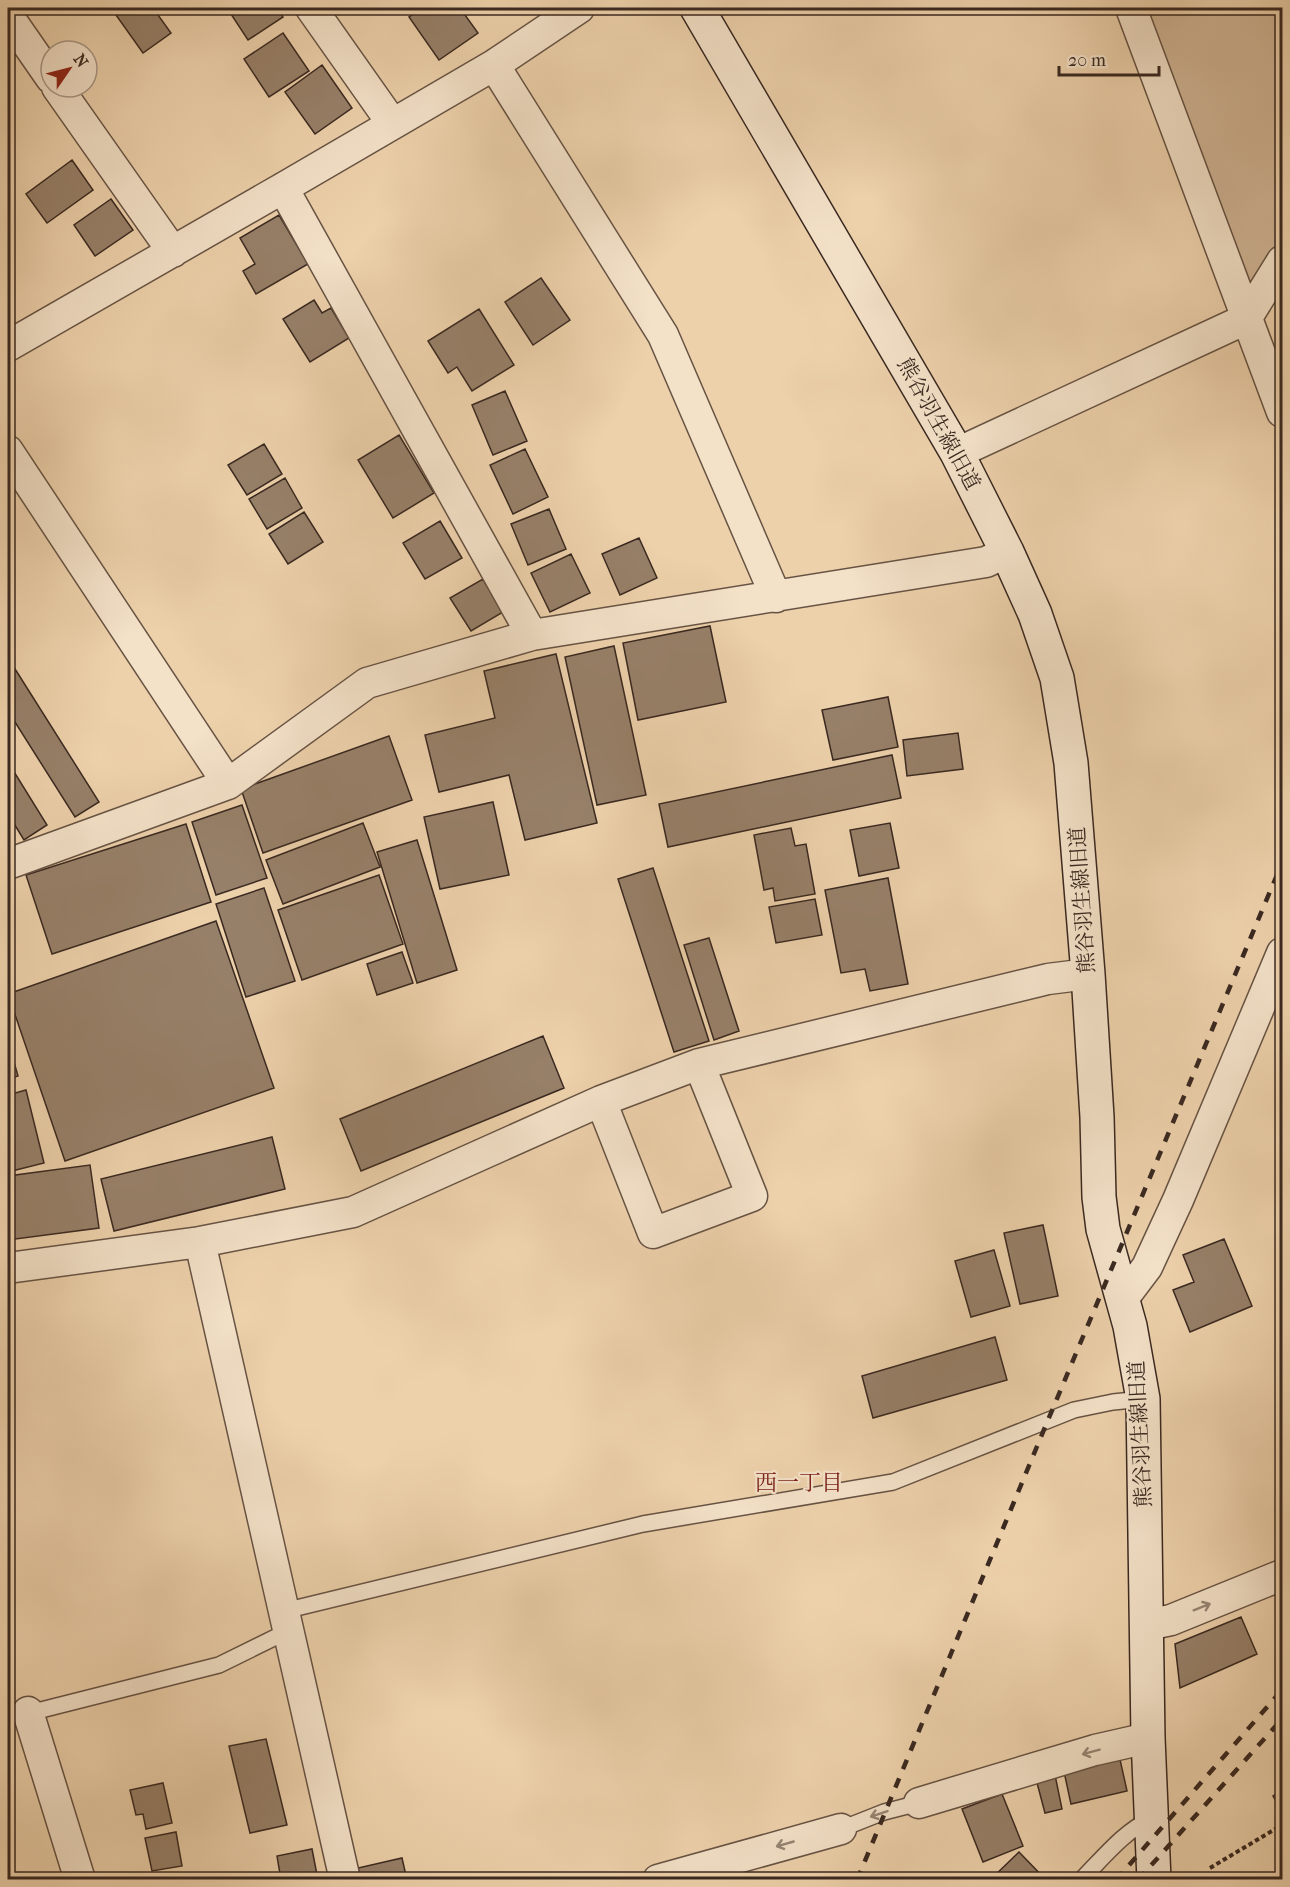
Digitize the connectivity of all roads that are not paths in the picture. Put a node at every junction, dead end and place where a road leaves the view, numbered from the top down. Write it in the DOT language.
graph roads {
  1 [pos="311,8"];
  2 [pos="579,8"];
  3 [pos="697,8"];
  4 [pos="1131,8"];
  5 [pos="8,16"];
  6 [pos="39,61"];
  7 [pos="494,65"];
  8 [pos="65,99"];
  9 [pos="392,123"];
  10 [pos="284,188"];
  11 [pos="173,252"];
  12 [pos="1282,261"];
  13 [pos="1246,319"];
  14 [pos="8,346"];
  15 [pos="1282,412"];
  16 [pos="8,451"];
  17 [pos="957,453"];
  18 [pos="1007,552"];
  19 [pos="776,597"];
  20 [pos="532,635"];
  21 [pos="228,784"];
  22 [pos="8,864"];
  23 [pos="1282,953"];
  24 [pos="1088,974"];
  25 [pos="699,1064"];
  26 [pos="601,1101"];
  27 [pos="200,1242"];
  28 [pos="8,1269"];
  29 [pos="1122,1300"];
  30 [pos="1143,1399"];
  31 [pos="1282,1575"];
  32 [pos="286,1621"];
  33 [pos="1147,1625"];
  34 [pos="18,1714"];
  35 [pos="1148,1738"];
  36 [pos="919,1803"];
  37 [pos="1151,1819"];
  38 [pos="841,1829"];
  39 [pos="80,1880"];
  40 [pos="345,1880"];
  41 [pos="658,1880"];
  42 [pos="1081,1880"];
  43 [pos="1154,1880"];
  1 -- 9 [label="street"];
  2 -- 7 [label="street"];
  3 -- 17 [label="street, 熊谷羽生線旧道"];
  4 -- 13 [label="street"];
  5 -- 6 [label="street"];
  7 -- 9 [label="street"];
  7 -- 19 [label="street"];
  8 -- 11 [label="street"];
  9 -- 10 [label="street"];
  10 -- 11 [label="street"];
  10 -- 20 [label="street"];
  11 -- 14 [label="street"];
  12 -- 13 [label="street"];
  13 -- 15 [label="street"];
  13 -- 17 [label="street"];
  16 -- 21 [label="street"];
  17 -- 18 [label="street, 熊谷羽生線旧道"];
  18 -- 19 [label="street"];
  18 -- 24 [label="street, 熊谷羽生線旧道"];
  19 -- 20 [label="street"];
  20 -- 21 [label="street"];
  21 -- 22 [label="street"];
  23 -- 29 [label="street"];
  24 -- 25 [label="street"];
  24 -- 29 [label="street, 熊谷羽生線旧道"];
  25 -- 26 [label="street"];
  25 -- 26 [label="street"];
  26 -- 27 [label="street"];
  27 -- 28 [label="street"];
  27 -- 32 [label="street"];
  29 -- 30 [label="street, 熊谷羽生線旧道"];
  30 -- 32 [label="lane"];
  30 -- 33 [label="street, 熊谷羽生線旧道"];
  33 -- 31 [label="street, one-way"];
  32 -- 34 [label="lane"];
  32 -- 40 [label="street"];
  33 -- 35 [label="street, 熊谷羽生線旧道"];
  34 -- 39 [label="street"];
  35 -- 36 [label="street, one-way"];
  35 -- 37 [label="street, 熊谷羽生線旧道"];
  36 -- 38 [label="lane, one-way"];
  37 -- 42 [label="lane"];
  37 -- 43 [label="street, 熊谷羽生線旧道"];
  38 -- 41 [label="street, one-way"];
}
